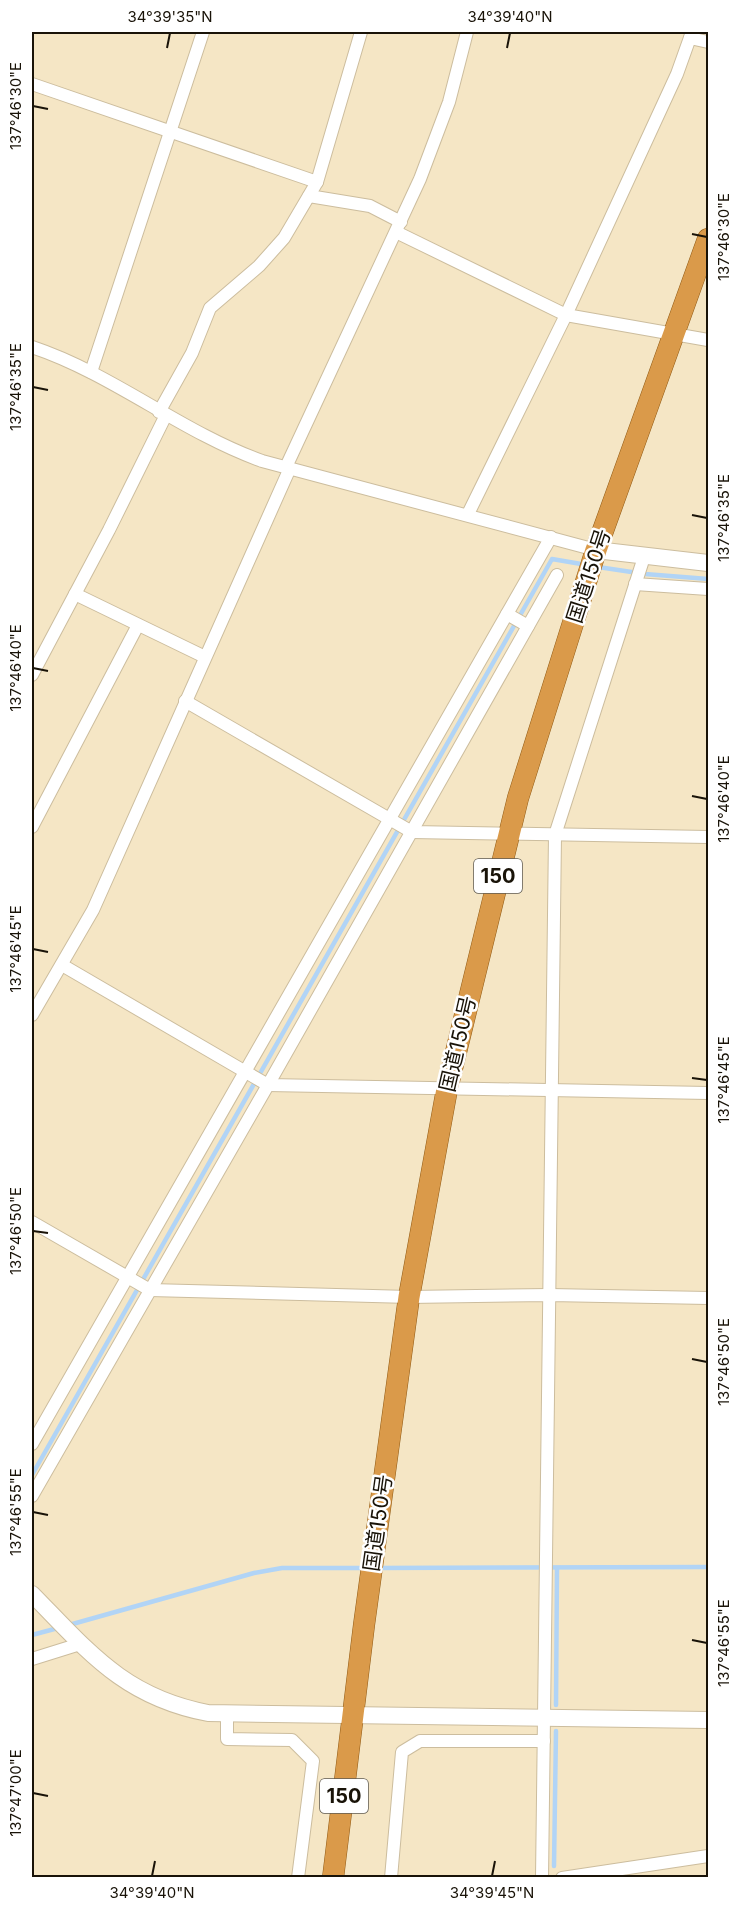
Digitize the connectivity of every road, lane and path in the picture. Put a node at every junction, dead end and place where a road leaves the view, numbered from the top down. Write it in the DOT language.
graph roads {
  1 [pos="203,32"];
  2 [pos="362,32"];
  3 [pos="467,32"];
  4 [pos="691,35"];
  5 [pos="708,42"];
  6 [pos="32,84"];
  7 [pos="169,131"];
  8 [pos="317,182"];
  9 [pos="309,196"];
  10 [pos="398,227"];
  11 [pos="708,239"];
  12 [pos="566,315"];
  13 [pos="674,336"];
  14 [pos="708,340"];
  15 [pos="32,347"];
  16 [pos="91,372"];
  17 [pos="162,414"];
  18 [pos="288,468"];
  19 [pos="468,514"];
  20 [pos="552,537"];
  21 [pos="596,550"];
  22 [pos="644,557"];
  23 [pos="708,563"];
  24 [pos="557,575"];
  25 [pos="635,584"];
  26 [pos="708,589"];
  27 [pos="75,594"];
  28 [pos="507,614"];
  29 [pos="138,625"];
  30 [pos="528,626"];
  31 [pos="205,657"];
  32 [pos="32,675"];
  33 [pos="185,701"];
  34 [pos="390,819"];
  35 [pos="32,827"];
  36 [pos="412,832"];
  37 [pos="508,834"];
  38 [pos="555,835"];
  39 [pos="708,837"];
  40 [pos="62,965"];
  41 [pos="32,1015"];
  42 [pos="247,1072"];
  43 [pos="268,1085"];
  44 [pos="447,1089"];
  45 [pos="552,1091"];
  46 [pos="708,1093"];
  47 [pos="32,1222"];
  48 [pos="128,1277"];
  49 [pos="150,1290"];
  50 [pos="550,1295"];
  51 [pos="409,1297"];
  52 [pos="708,1298"];
  53 [pos="32,1444"];
  54 [pos="32,1496"];
  55 [pos="32,1594"];
  56 [pos="78,1642"];
  57 [pos="32,1659"];
  58 [pos="227,1713"];
  59 [pos="355,1714"];
  60 [pos="544,1717"];
  61 [pos="708,1720"];
  62 [pos="544,1742"];
  63 [pos="708,1856"];
  64 [pos="298,1878"];
  65 [pos="333,1878"];
  66 [pos="391,1878"];
  67 [pos="542,1878"];
  68 [pos="562,1878"];
  1 -- 7 [label="street"];
  2 -- 8 [label="street"];
  3 -- 10 [label="street"];
  4 -- 5 [label="street"];
  4 -- 12 [label="street"];
  6 -- 7 [label="street"];
  7 -- 8 [label="street"];
  7 -- 16 [label="street"];
  8 -- 9 [label="street"];
  9 -- 10 [label="street"];
  9 -- 17 [label="street"];
  10 -- 12 [label="street"];
  10 -- 18 [label="street"];
  11 -- 13 [label="highway, 国道150号 / 150"];
  12 -- 13 [label="street"];
  12 -- 19 [label="street"];
  13 -- 14 [label="street"];
  13 -- 21 [label="highway, 国道150号 / 150"];
  15 -- 16 [label="street"];
  16 -- 17 [label="street"];
  17 -- 18 [label="street"];
  17 -- 27 [label="street"];
  18 -- 19 [label="street"];
  18 -- 31 [label="street"];
  19 -- 20 [label="street"];
  20 -- 21 [label="street"];
  20 -- 28 [label="street"];
  21 -- 22 [label="street"];
  21 -- 37 [label="highway, 国道150号 / 150"];
  22 -- 23 [label="street"];
  22 -- 25 [label="street"];
  24 -- 30 [label="street"];
  25 -- 26 [label="street"];
  25 -- 38 [label="street"];
  27 -- 29 [label="street"];
  27 -- 32 [label="street"];
  28 -- 30 [label="street"];
  28 -- 34 [label="street"];
  29 -- 31 [label="street"];
  29 -- 35 [label="street"];
  30 -- 36 [label="street"];
  31 -- 33 [label="street"];
  33 -- 34 [label="street"];
  33 -- 40 [label="street"];
  34 -- 36 [label="street"];
  34 -- 42 [label="street"];
  36 -- 37 [label="street"];
  36 -- 43 [label="street"];
  37 -- 38 [label="street"];
  37 -- 44 [label="highway, 国道150号 / 150"];
  38 -- 39 [label="street"];
  38 -- 45 [label="street"];
  40 -- 41 [label="street"];
  40 -- 42 [label="street"];
  42 -- 43 [label="street"];
  42 -- 48 [label="street"];
  43 -- 44 [label="street"];
  43 -- 49 [label="street"];
  44 -- 45 [label="street"];
  44 -- 51 [label="highway, 国道150号 / 150"];
  45 -- 46 [label="street"];
  45 -- 50 [label="street"];
  47 -- 48 [label="street"];
  48 -- 49 [label="street"];
  48 -- 53 [label="street"];
  49 -- 51 [label="street"];
  49 -- 54 [label="street"];
  50 -- 51 [label="street"];
  50 -- 52 [label="street"];
  50 -- 60 [label="street"];
  51 -- 59 [label="highway, 国道150号 / 150"];
  55 -- 56 [label="street"];
  56 -- 57 [label="street"];
  56 -- 58 [label="street"];
  58 -- 59 [label="street"];
  58 -- 64 [label="street"];
  59 -- 60 [label="street"];
  59 -- 65 [label="highway, 国道150号 / 150"];
  60 -- 61 [label="street"];
  60 -- 62 [label="street"];
  62 -- 66 [label="street"];
  62 -- 67 [label="street"];
  63 -- 68 [label="street"];
}
